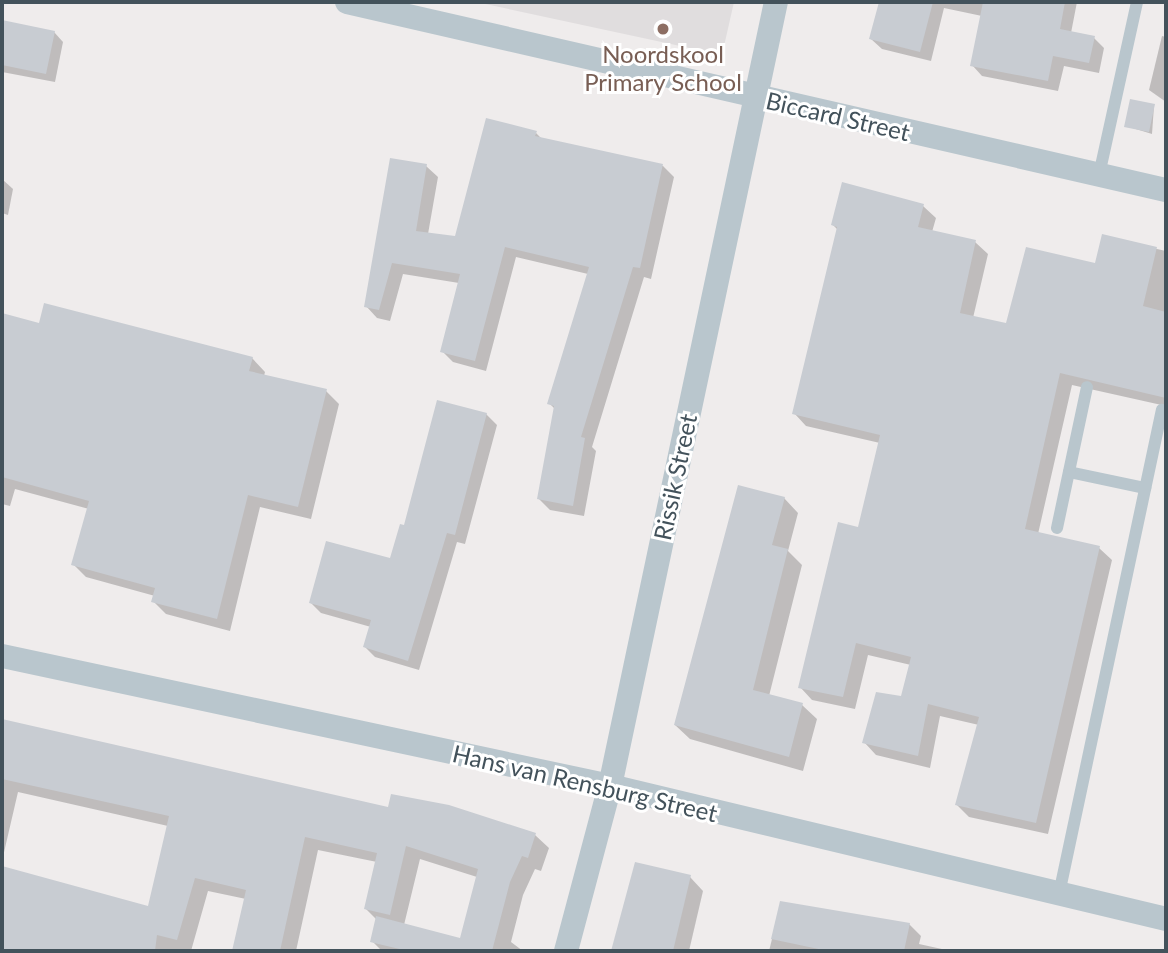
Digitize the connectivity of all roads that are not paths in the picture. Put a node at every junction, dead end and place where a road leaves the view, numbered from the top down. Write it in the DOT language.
graph roads {
  1 [pos="347,2"];
  2 [pos="776,2"];
  3 [pos="1137,2"];
  4 [pos="418,10"];
  5 [pos="755,97"];
  6 [pos="1100,175"];
  7 [pos="1166,190"];
  8 [pos="1087,387"];
  9 [pos="1162,410"];
  10 [pos="1069,472"];
  11 [pos="1146,488"];
  12 [pos="1057,528"];
  13 [pos="2,656"];
  14 [pos="610,786"];
  15 [pos="1059,894"];
  16 [pos="1166,919"];
  17 [pos="566,951"];
  1 -- 4 [label="street, Biccard Street"];
  2 -- 5 [label="street, Rissik Street"];
  3 -- 6 [label="lane"];
  4 -- 5 [label="street, Biccard Street"];
  5 -- 6 [label="street, Biccard Street"];
  5 -- 14 [label="street, Rissik Street"];
  6 -- 7 [label="street, Biccard Street"];
  8 -- 10 [label="lane"];
  9 -- 11 [label="lane"];
  10 -- 11 [label="lane"];
  10 -- 12 [label="lane"];
  11 -- 15 [label="lane"];
  13 -- 14 [label="street, Hans van Rensburg Street"];
  14 -- 15 [label="street, Hans van Rensburg Street"];
  14 -- 17 [label="street, Rissik Street"];
  15 -- 16 [label="street, Hans van Rensburg Street"];
}
